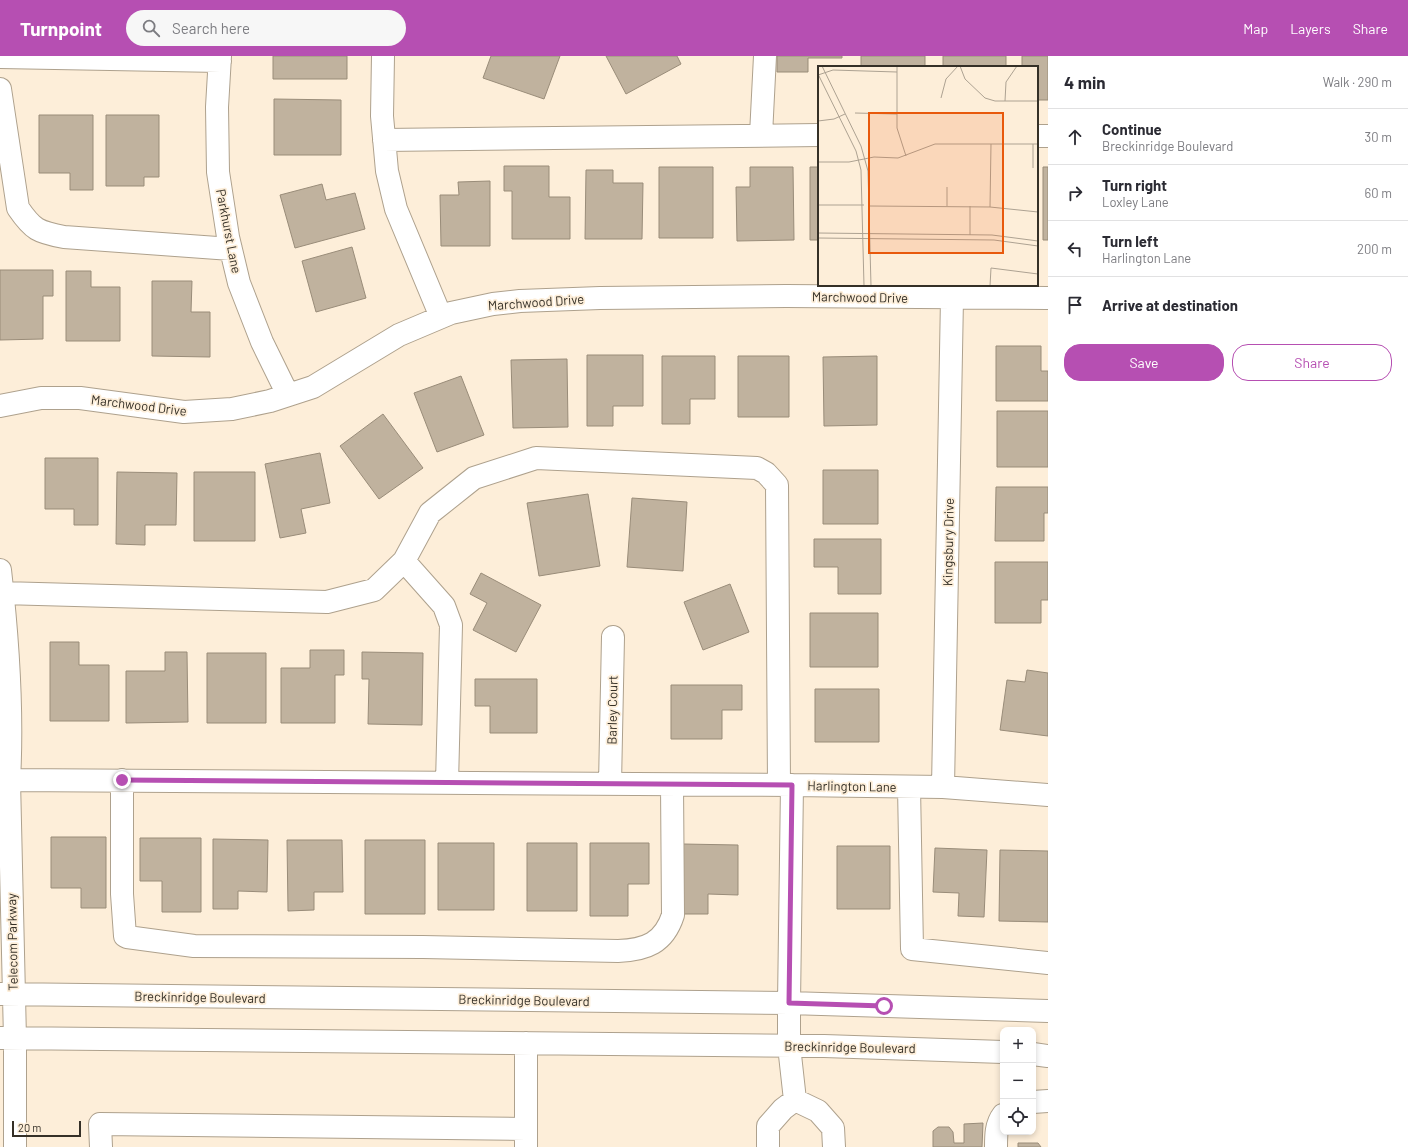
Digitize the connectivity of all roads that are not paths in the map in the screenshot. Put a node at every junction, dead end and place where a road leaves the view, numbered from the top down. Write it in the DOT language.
graph roads {
  1 [pos="383,56"];
  2 [pos="765,56"];
  3 [pos="0,57"];
  4 [pos="52,57"];
  5 [pos="220,58"];
  6 [pos="0,89"];
  7 [pos="761,135"];
  8 [pos="818,135"];
  9 [pos="384,140"];
  10 [pos="231,249"];
  11 [pos="952,298"];
  12 [pos="1048,298"];
  13 [pos="442,317"];
  14 [pos="288,395"];
  15 [pos="0,406"];
  16 [pos="404,561"];
  17 [pos="0,570"];
  18 [pos="2,593"];
  19 [pos="613,637"];
  20 [pos="9,780"];
  21 [pos="122,780"];
  22 [pos="447,783"];
  23 [pos="610,784"];
  24 [pos="672,785"];
  25 [pos="786,785"];
  26 [pos="909,787"];
  27 [pos="943,787"];
  28 [pos="1048,795"];
  29 [pos="1048,963"];
  30 [pos="7,994"];
  31 [pos="789,1003"];
  32 [pos="1048,1012"];
  33 [pos="8,1039"];
  34 [pos="526,1043"];
  35 [pos="789,1046"];
  36 [pos="1000,1052"];
  37 [pos="1036,1054"];
  38 [pos="1048,1056"];
  39 [pos="796,1100"];
  40 [pos="1048,1101"];
  41 [pos="1036,1102"];
  42 [pos="1000,1118"];
  43 [pos="526,1138"];
  44 [pos="15,1147"];
  45 [pos="101,1147"];
  46 [pos="768,1147"];
  47 [pos="834,1147"];
  48 [pos="996,1147"];
  1 -- 9 [label="street"];
  2 -- 7 [label="street"];
  3 -- 4 [label="street"];
  4 -- 5 [label="street"];
  5 -- 10 [label="street, Parkhurst Lane"];
  6 -- 10 [label="street"];
  7 -- 8 [label="street"];
  7 -- 9 [label="street"];
  9 -- 13 [label="street"];
  10 -- 14 [label="street, Parkhurst Lane"];
  11 -- 12 [label="street, Marchwood Drive"];
  11 -- 13 [label="street, Marchwood Drive"];
  11 -- 27 [label="street, Kingsbury Drive"];
  13 -- 14 [label="street, Marchwood Drive"];
  14 -- 15 [label="street, Marchwood Drive"];
  16 -- 18 [label="street"];
  16 -- 22 [label="street"];
  16 -- 25 [label="street"];
  17 -- 18 [label="street, Telecom Parkway"];
  18 -- 20 [label="street, Telecom Parkway"];
  19 -- 23 [label="street, Barley Court"];
  20 -- 21 [label="street, Harlington Lane"];
  20 -- 30 [label="street, Telecom Parkway"];
  21 -- 22 [label="street, Harlington Lane"];
  21 -- 24 [label="street"];
  22 -- 23 [label="street, Harlington Lane"];
  23 -- 24 [label="street, Harlington Lane"];
  24 -- 25 [label="street, Harlington Lane"];
  25 -- 26 [label="street, Harlington Lane"];
  25 -- 31 [label="street"];
  26 -- 27 [label="street, Harlington Lane"];
  26 -- 29 [label="street"];
  27 -- 28 [label="street, Harlington Lane"];
  30 -- 31 [label="street, Breckinridge Boulevard"];
  30 -- 33 [label="street, Telecom Parkway"];
  31 -- 32 [label="street, Breckinridge Boulevard"];
  31 -- 35 [label="street"];
  33 -- 34 [label="street, Breckinridge Boulevard"];
  33 -- 44 [label="street, Telecom Parkway"];
  34 -- 35 [label="street, Breckinridge Boulevard"];
  34 -- 43 [label="street"];
  35 -- 36 [label="street, Breckinridge Boulevard"];
  35 -- 39 [label="street"];
  37 -- 38 [label="street"];
  39 -- 46 [label="street"];
  39 -- 47 [label="street"];
  40 -- 41 [label="street"];
  42 -- 48 [label="street"];
  43 -- 45 [label="street"];
}
